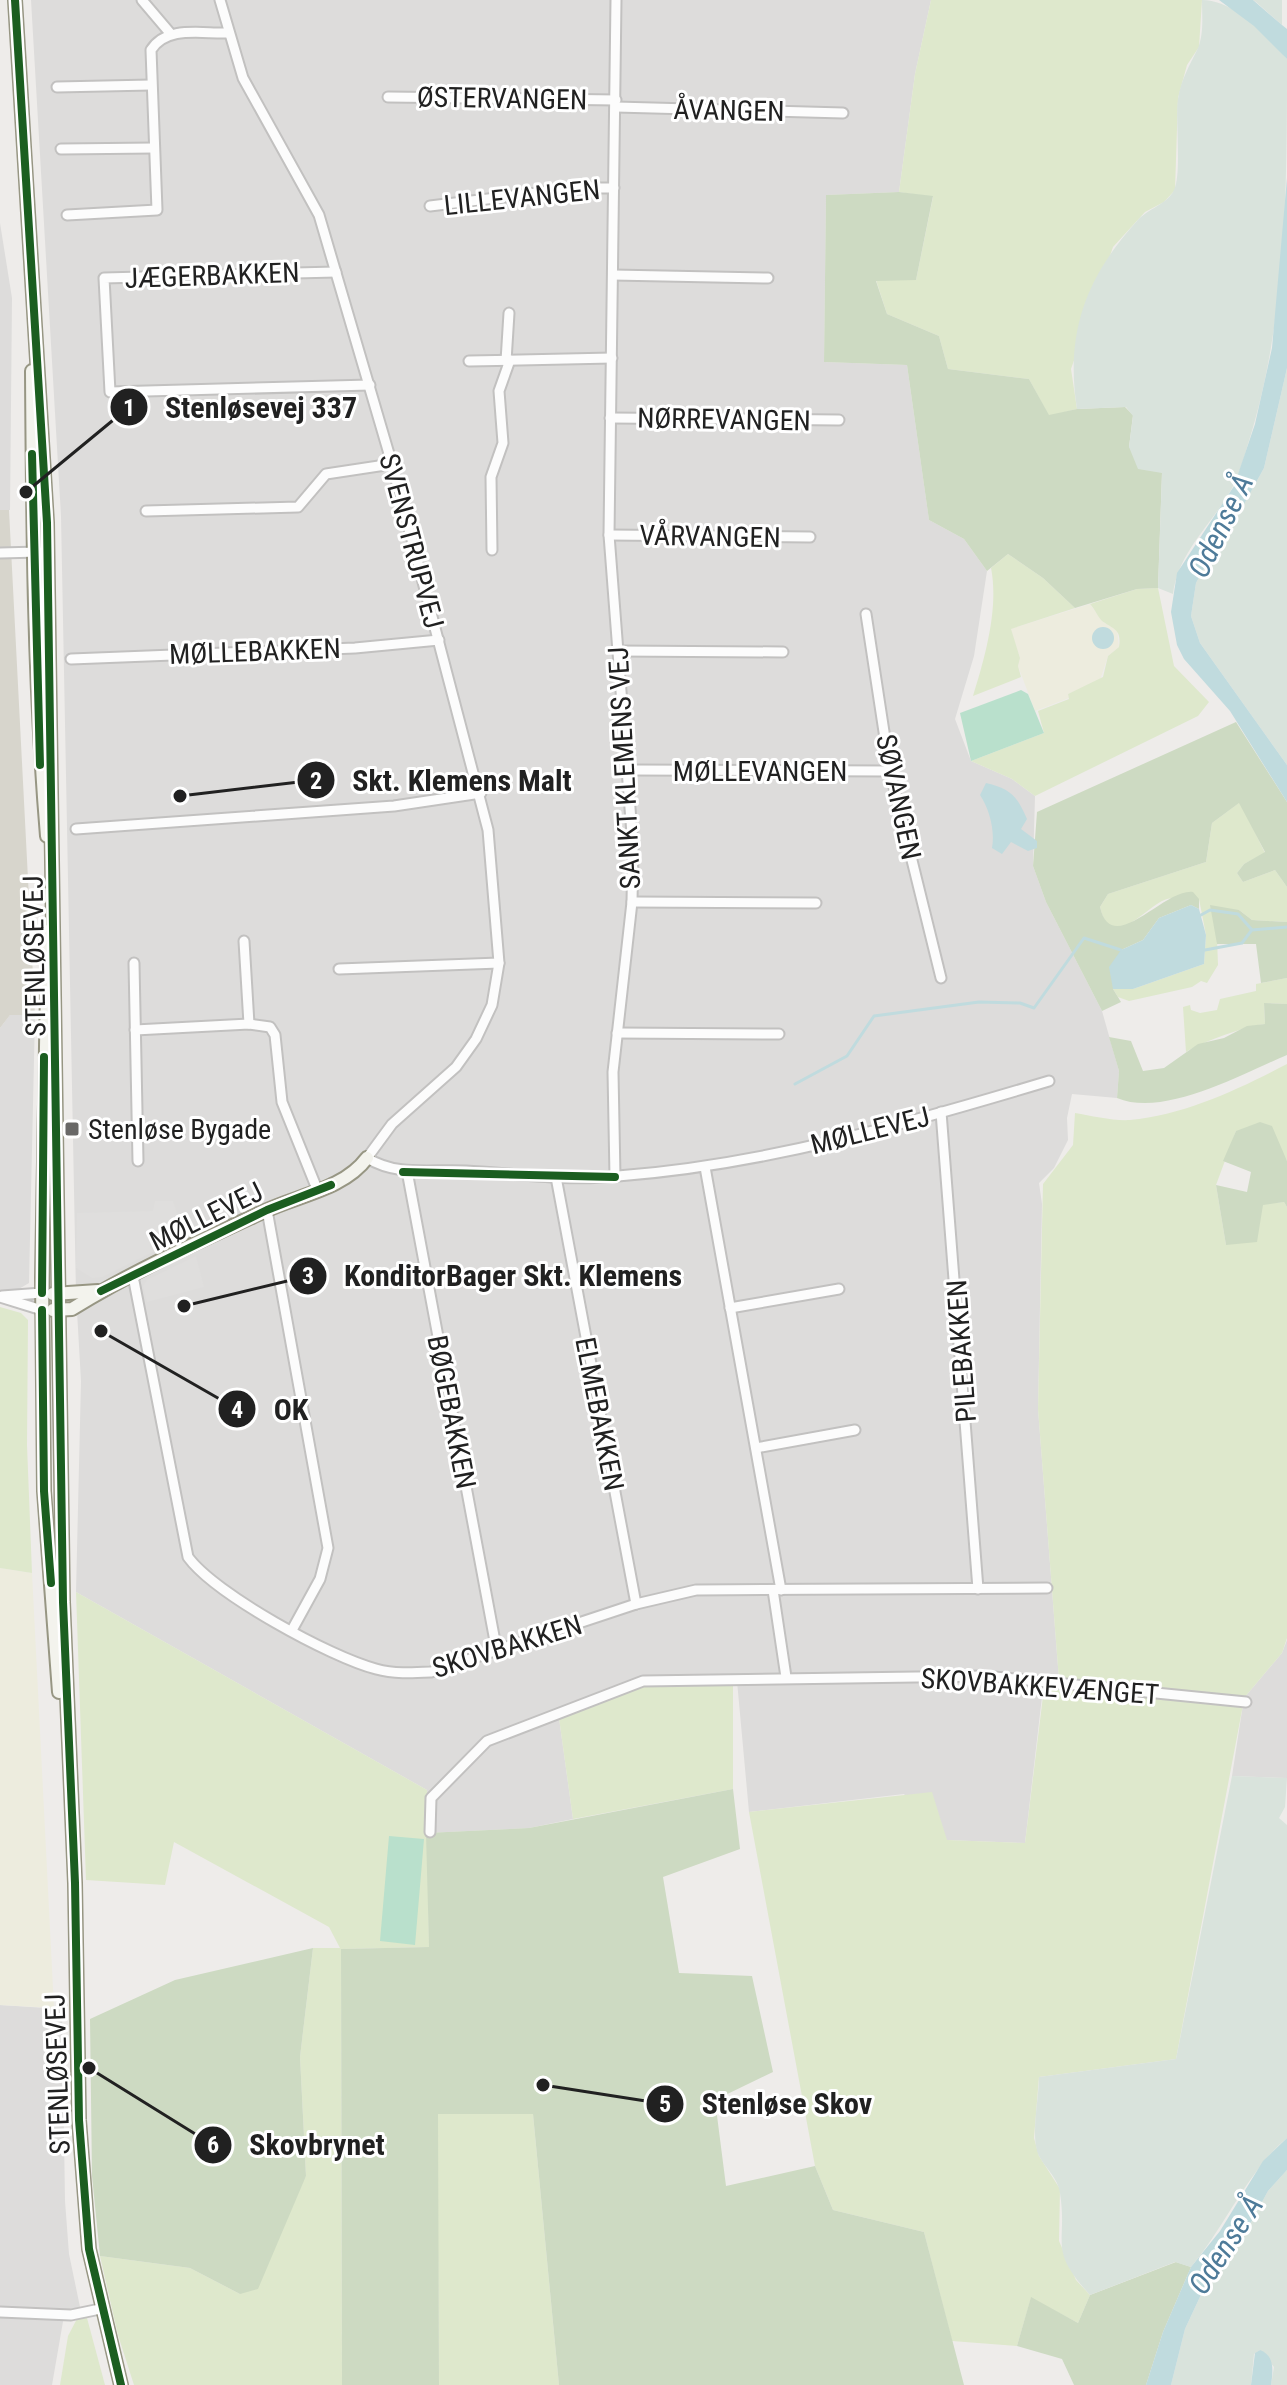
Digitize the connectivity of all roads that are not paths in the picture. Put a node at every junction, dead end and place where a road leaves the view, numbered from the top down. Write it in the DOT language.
graph roads {
  1 [pos="15,0"];
  2 [pos="142,0"];
  3 [pos="220,0"];
  4 [pos="616,0"];
  5 [pos="170,33"];
  6 [pos="228,33"];
  7 [pos="151,85"];
  8 [pos="57,87"];
  9 [pos="388,97"];
  10 [pos="616,103"];
  11 [pos="843,113"];
  12 [pos="154,148"];
  13 [pos="61,149"];
  14 [pos="614,188"];
  15 [pos="430,206"];
  16 [pos="67,215"];
  17 [pos="336,272"];
  18 [pos="613,275"];
  19 [pos="768,278"];
  20 [pos="509,313"];
  21 [pos="35,346"];
  22 [pos="612,358"];
  23 [pos="508,360"];
  24 [pos="469,361"];
  25 [pos="370,385"];
  26 [pos="610,418"];
  27 [pos="839,420"];
  28 [pos="392,464"];
  29 [pos="146,511"];
  30 [pos="609,535"];
  31 [pos="810,537"];
  32 [pos="492,550"];
  33 [pos="32,552"];
  34 [pos="47,552"];
  35 [pos="0,553"];
  36 [pos="866,614"];
  37 [pos="439,640"];
  38 [pos="618,651"];
  39 [pos="783,652"];
  40 [pos="71,659"];
  41 [pos="630,770"];
  42 [pos="890,771"];
  43 [pos="481,793"];
  44 [pos="76,829"];
  45 [pos="632,902"];
  46 [pos="816,903"];
  47 [pos="244,941"];
  48 [pos="134,963"];
  49 [pos="499,963"];
  50 [pos="339,969"];
  51 [pos="941,978"];
  52 [pos="249,1024"];
  53 [pos="135,1030"];
  54 [pos="617,1033"];
  55 [pos="779,1034"];
  56 [pos="1049,1081"];
  57 [pos="941,1112"];
  58 [pos="367,1158"];
  59 [pos="138,1161"];
  60 [pos="705,1167"];
  61 [pos="407,1171"];
  62 [pos="556,1177"];
  63 [pos="615,1177"];
  64 [pos="317,1189"];
  65 [pos="267,1210"];
  66 [pos="133,1276"];
  67 [pos="839,1289"];
  68 [pos="101,1291"];
  69 [pos="42,1293"];
  70 [pos="58,1294"];
  71 [pos="0,1297"];
  72 [pos="730,1308"];
  73 [pos="42,1310"];
  74 [pos="58,1310"];
  75 [pos="855,1430"];
  76 [pos="756,1448"];
  77 [pos="1047,1588"];
  78 [pos="978,1589"];
  79 [pos="777,1590"];
  80 [pos="636,1604"];
  81 [pos="292,1630"];
  82 [pos="497,1652"];
  83 [pos="786,1677"];
  84 [pos="1246,1702"];
  85 [pos="68,1758"];
  86 [pos="430,1832"];
  87 [pos="100,2309"];
  88 [pos="0,2312"];
  89 [pos="121,2385"];
  1 -- 21 [label="street, STENLØSEVEJ"];
  2 -- 5 [label="street"];
  3 -- 6 [label="street, SVENSTRUPVEJ"];
  4 -- 10 [label="street, SANKT KLEMENS VEJ"];
  5 -- 6 [label="street"];
  5 -- 7 [label="street"];
  6 -- 17 [label="street, SVENSTRUPVEJ"];
  7 -- 8 [label="street"];
  7 -- 12 [label="street"];
  9 -- 10 [label="street, ØSTERVANGEN"];
  10 -- 11 [label="street, ÅVANGEN"];
  10 -- 14 [label="street, SANKT KLEMENS VEJ"];
  12 -- 13 [label="street"];
  12 -- 16 [label="street"];
  14 -- 15 [label="street, LILLEVANGEN"];
  14 -- 18 [label="street, SANKT KLEMENS VEJ"];
  17 -- 25 [label="street, SVENSTRUPVEJ"];
  17 -- 25 [label="street, JÆGERBAKKEN"];
  18 -- 19 [label="street"];
  18 -- 22 [label="street, SANKT KLEMENS VEJ"];
  20 -- 23 [label="street"];
  21 -- 33 [label="street, STENLØSEVEJ"];
  21 -- 34 [label="street, STENLØSEVEJ"];
  22 -- 23 [label="street"];
  22 -- 26 [label="street, SANKT KLEMENS VEJ"];
  23 -- 24 [label="street"];
  23 -- 32 [label="street"];
  25 -- 28 [label="street, SVENSTRUPVEJ"];
  26 -- 27 [label="street, NØRREVANGEN"];
  26 -- 30 [label="street, SANKT KLEMENS VEJ"];
  28 -- 29 [label="street"];
  28 -- 37 [label="street, SVENSTRUPVEJ"];
  30 -- 31 [label="street, VÅRVANGEN"];
  30 -- 38 [label="street, SANKT KLEMENS VEJ"];
  33 -- 34 [label="street"];
  33 -- 35 [label="street"];
  33 -- 69 [label="street, STENLØSEVEJ"];
  34 -- 70 [label="street, STENLØSEVEJ"];
  36 -- 42 [label="street, SØVANGEN"];
  37 -- 40 [label="street, MØLLEBAKKEN"];
  37 -- 43 [label="street, SVENSTRUPVEJ"];
  38 -- 39 [label="street"];
  38 -- 41 [label="street, SANKT KLEMENS VEJ"];
  41 -- 42 [label="street, MØLLEVANGEN"];
  41 -- 45 [label="street, SANKT KLEMENS VEJ"];
  42 -- 51 [label="street, SØVANGEN"];
  43 -- 44 [label="street"];
  43 -- 49 [label="street, SVENSTRUPVEJ"];
  45 -- 46 [label="street"];
  45 -- 54 [label="street, SANKT KLEMENS VEJ"];
  47 -- 52 [label="street"];
  48 -- 53 [label="street"];
  49 -- 50 [label="street"];
  49 -- 58 [label="street, SVENSTRUPVEJ"];
  52 -- 53 [label="street"];
  52 -- 64 [label="street"];
  53 -- 59 [label="street"];
  54 -- 55 [label="street"];
  54 -- 63 [label="street, SANKT KLEMENS VEJ"];
  56 -- 57 [label="street, MØLLEVEJ"];
  57 -- 60 [label="street, MØLLEVEJ"];
  57 -- 78 [label="street, PILEBAKKEN"];
  58 -- 61 [label="street, MØLLEVEJ"];
  58 -- 64 [label="street, MØLLEVEJ"];
  60 -- 63 [label="street, MØLLEVEJ"];
  60 -- 72 [label="street"];
  61 -- 62 [label="street, MØLLEVEJ"];
  61 -- 82 [label="street, BØGEBAKKEN"];
  62 -- 63 [label="street, MØLLEVEJ"];
  62 -- 80 [label="street, ELMEBAKKEN"];
  64 -- 65 [label="street, MØLLEVEJ"];
  65 -- 66 [label="street, MØLLEVEJ"];
  65 -- 81 [label="street"];
  66 -- 68 [label="street, MØLLEVEJ"];
  66 -- 81 [label="street, SKOVBAKKEN"];
  67 -- 72 [label="street"];
  68 -- 70 [label="street, MØLLEVEJ"];
  68 -- 74 [label="street, MØLLEVEJ"];
  69 -- 70 [label="street, MØLLEVEJ"];
  69 -- 71 [label="street"];
  69 -- 73 [label="street, STENLØSEVEJ"];
  70 -- 74 [label="street, STENLØSEVEJ"];
  71 -- 73 [label="street"];
  72 -- 76 [label="street"];
  73 -- 74 [label="street, MØLLEVEJ"];
  73 -- 85 [label="street, STENLØSEVEJ"];
  74 -- 85 [label="street, STENLØSEVEJ"];
  75 -- 76 [label="street"];
  76 -- 79 [label="street"];
  77 -- 78 [label="street, SKOVBAKKEN"];
  78 -- 79 [label="street, SKOVBAKKEN"];
  79 -- 80 [label="street, SKOVBAKKEN"];
  79 -- 83 [label="street"];
  80 -- 82 [label="street, SKOVBAKKEN"];
  81 -- 82 [label="street, SKOVBAKKEN"];
  83 -- 84 [label="street, SKOVBAKKEVÆNGET"];
  83 -- 86 [label="street, SKOVBAKKEVÆNGET"];
  85 -- 87 [label="street, STENLØSEVEJ"];
  87 -- 88 [label="street"];
  87 -- 89 [label="street, STENLØSEVEJ"];
}
